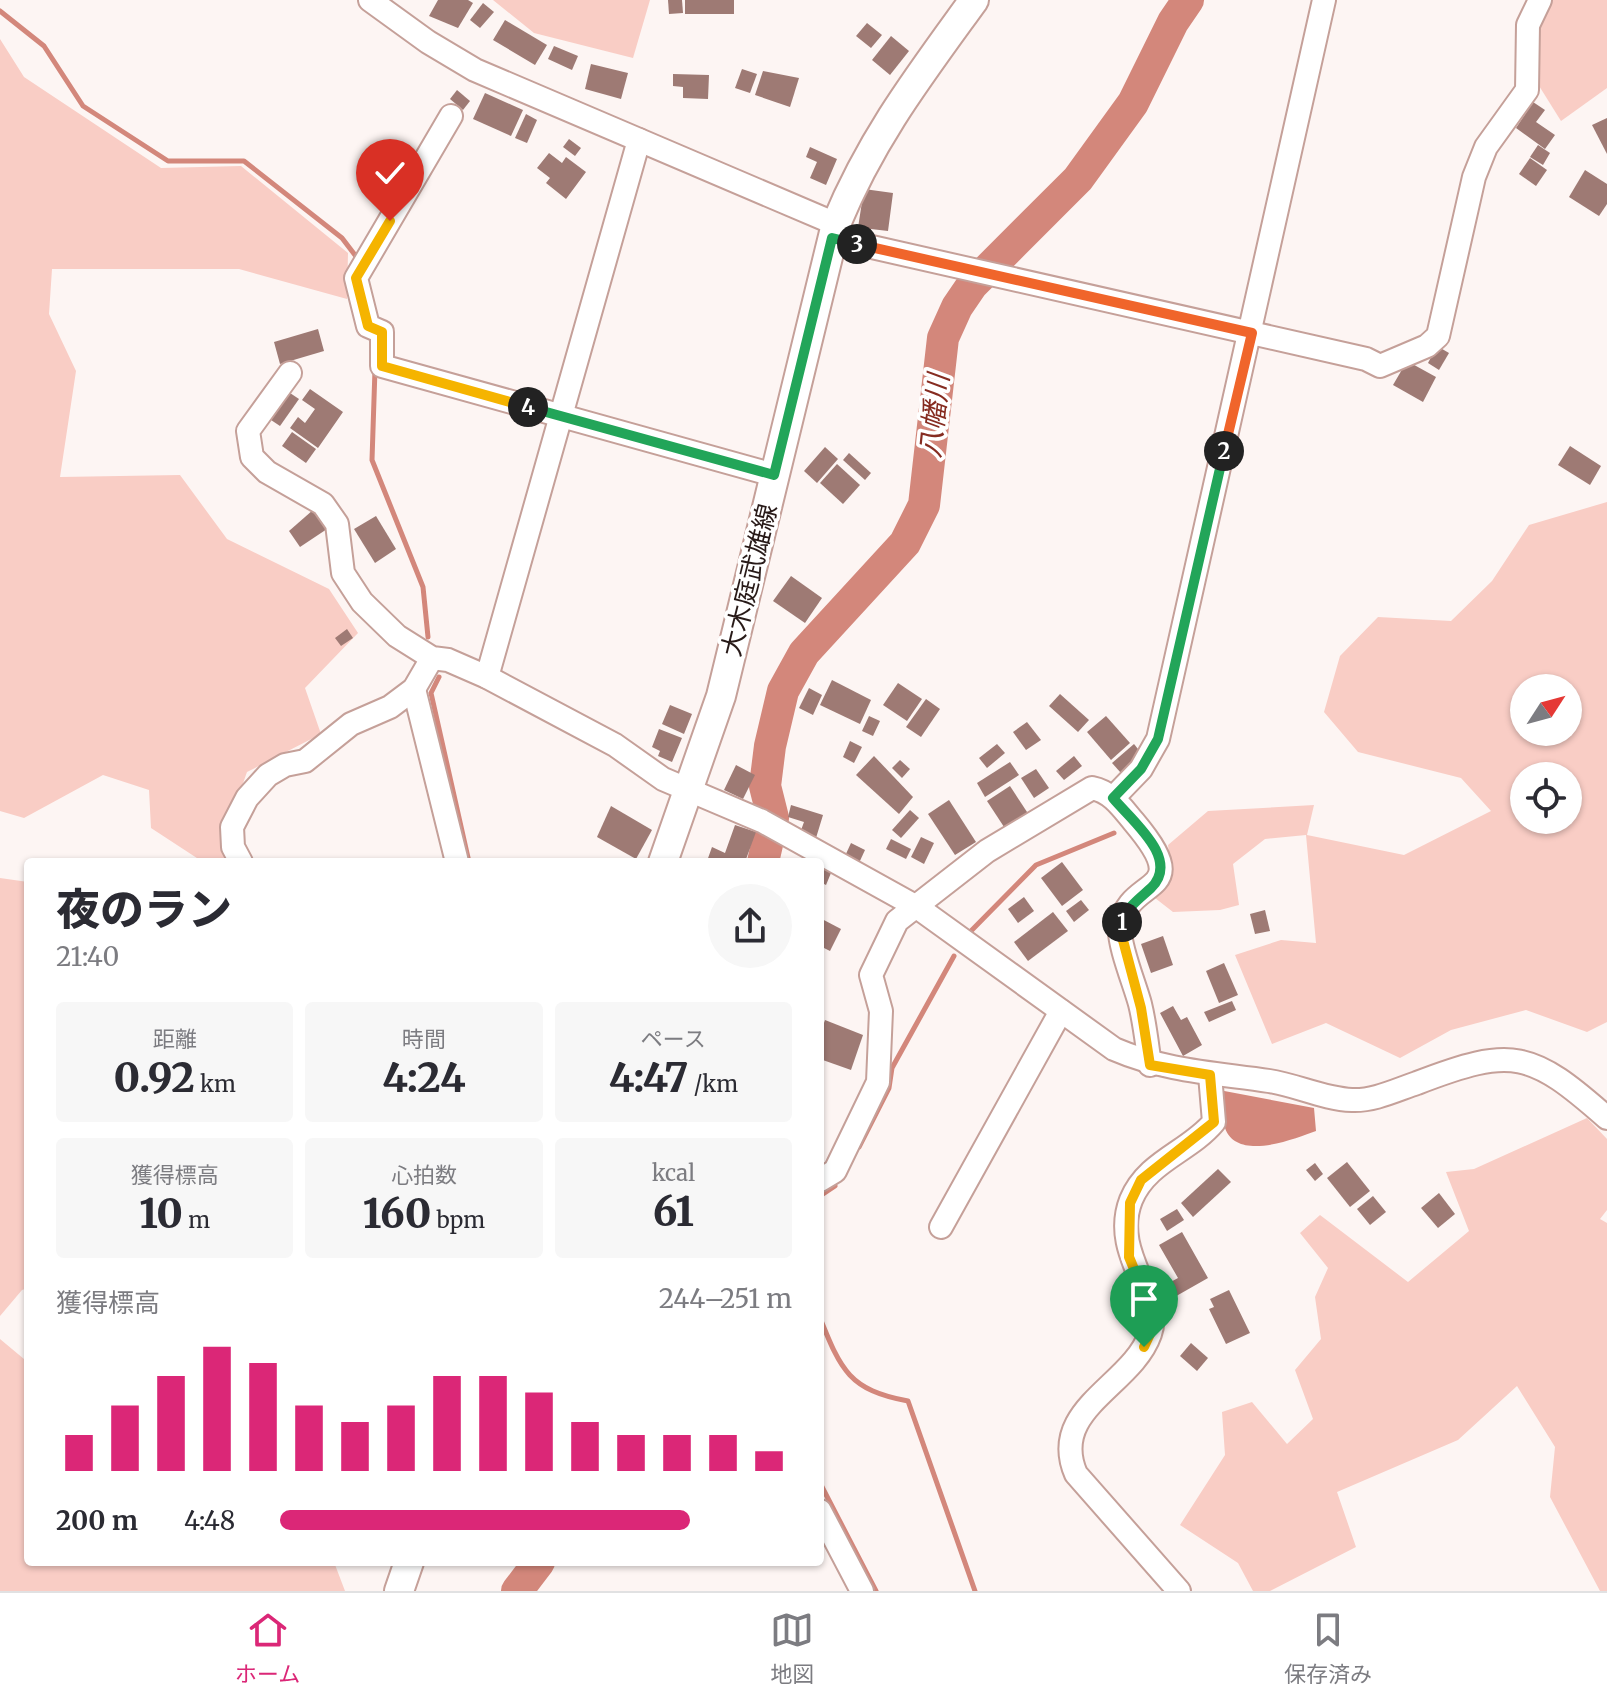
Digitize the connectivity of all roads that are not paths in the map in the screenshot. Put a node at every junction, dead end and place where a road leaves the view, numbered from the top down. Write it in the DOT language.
graph roads {
  1 [pos="370,0"];
  2 [pos="974,0"];
  3 [pos="1324,0"];
  4 [pos="1540,0"];
  5 [pos="451,116"];
  6 [pos="639,140"];
  7 [pos="834,231"];
  8 [pos="1252,333"];
  9 [pos="290,373"];
  10 [pos="561,416"];
  11 [pos="774,475"];
  12 [pos="432,658"];
  13 [pos="487,677"];
  14 [pos="414,689"];
  15 [pos="690,791"];
  16 [pos="1113,798"];
  17 [pos="239,858"];
  18 [pos="456,858"];
  19 [pos="665,858"];
  20 [pos="917,907"];
  21 [pos="1061,1011"];
  22 [pos="1150,1065"];
  23 [pos="1210,1075"];
  24 [pos="1607,1118"];
  25 [pos="824,1178"];
  26 [pos="941,1227"];
  27 [pos="824,1519"];
  28 [pos="408,1566"];
  29 [pos="399,1591"];
  30 [pos="862,1591"];
  31 [pos="1179,1591"];
  1 -- 6 [label="street"];
  2 -- 7 [label="main road, 大木庭武雄線"];
  3 -- 8 [label="street"];
  4 -- 8 [label="street"];
  5 -- 10 [label="street"];
  6 -- 7 [label="street"];
  6 -- 10 [label="street"];
  7 -- 8 [label="street"];
  7 -- 11 [label="main road, 大木庭武雄線"];
  8 -- 16 [label="street"];
  9 -- 12 [label="street"];
  10 -- 11 [label="street"];
  10 -- 13 [label="street"];
  11 -- 15 [label="main road, 大木庭武雄線"];
  12 -- 13 [label="street"];
  12 -- 14 [label="street"];
  13 -- 15 [label="street"];
  14 -- 17 [label="street"];
  14 -- 18 [label="street"];
  15 -- 19 [label="main road, 大木庭武雄線"];
  15 -- 20 [label="street"];
  16 -- 20 [label="street"];
  16 -- 22 [label="street"];
  20 -- 21 [label="street"];
  20 -- 25 [label="street"];
  21 -- 22 [label="street"];
  21 -- 26 [label="street"];
  22 -- 23 [label="street"];
  23 -- 24 [label="street"];
  23 -- 31 [label="street"];
  27 -- 30 [label="street"];
  28 -- 29 [label="main road"];
}
